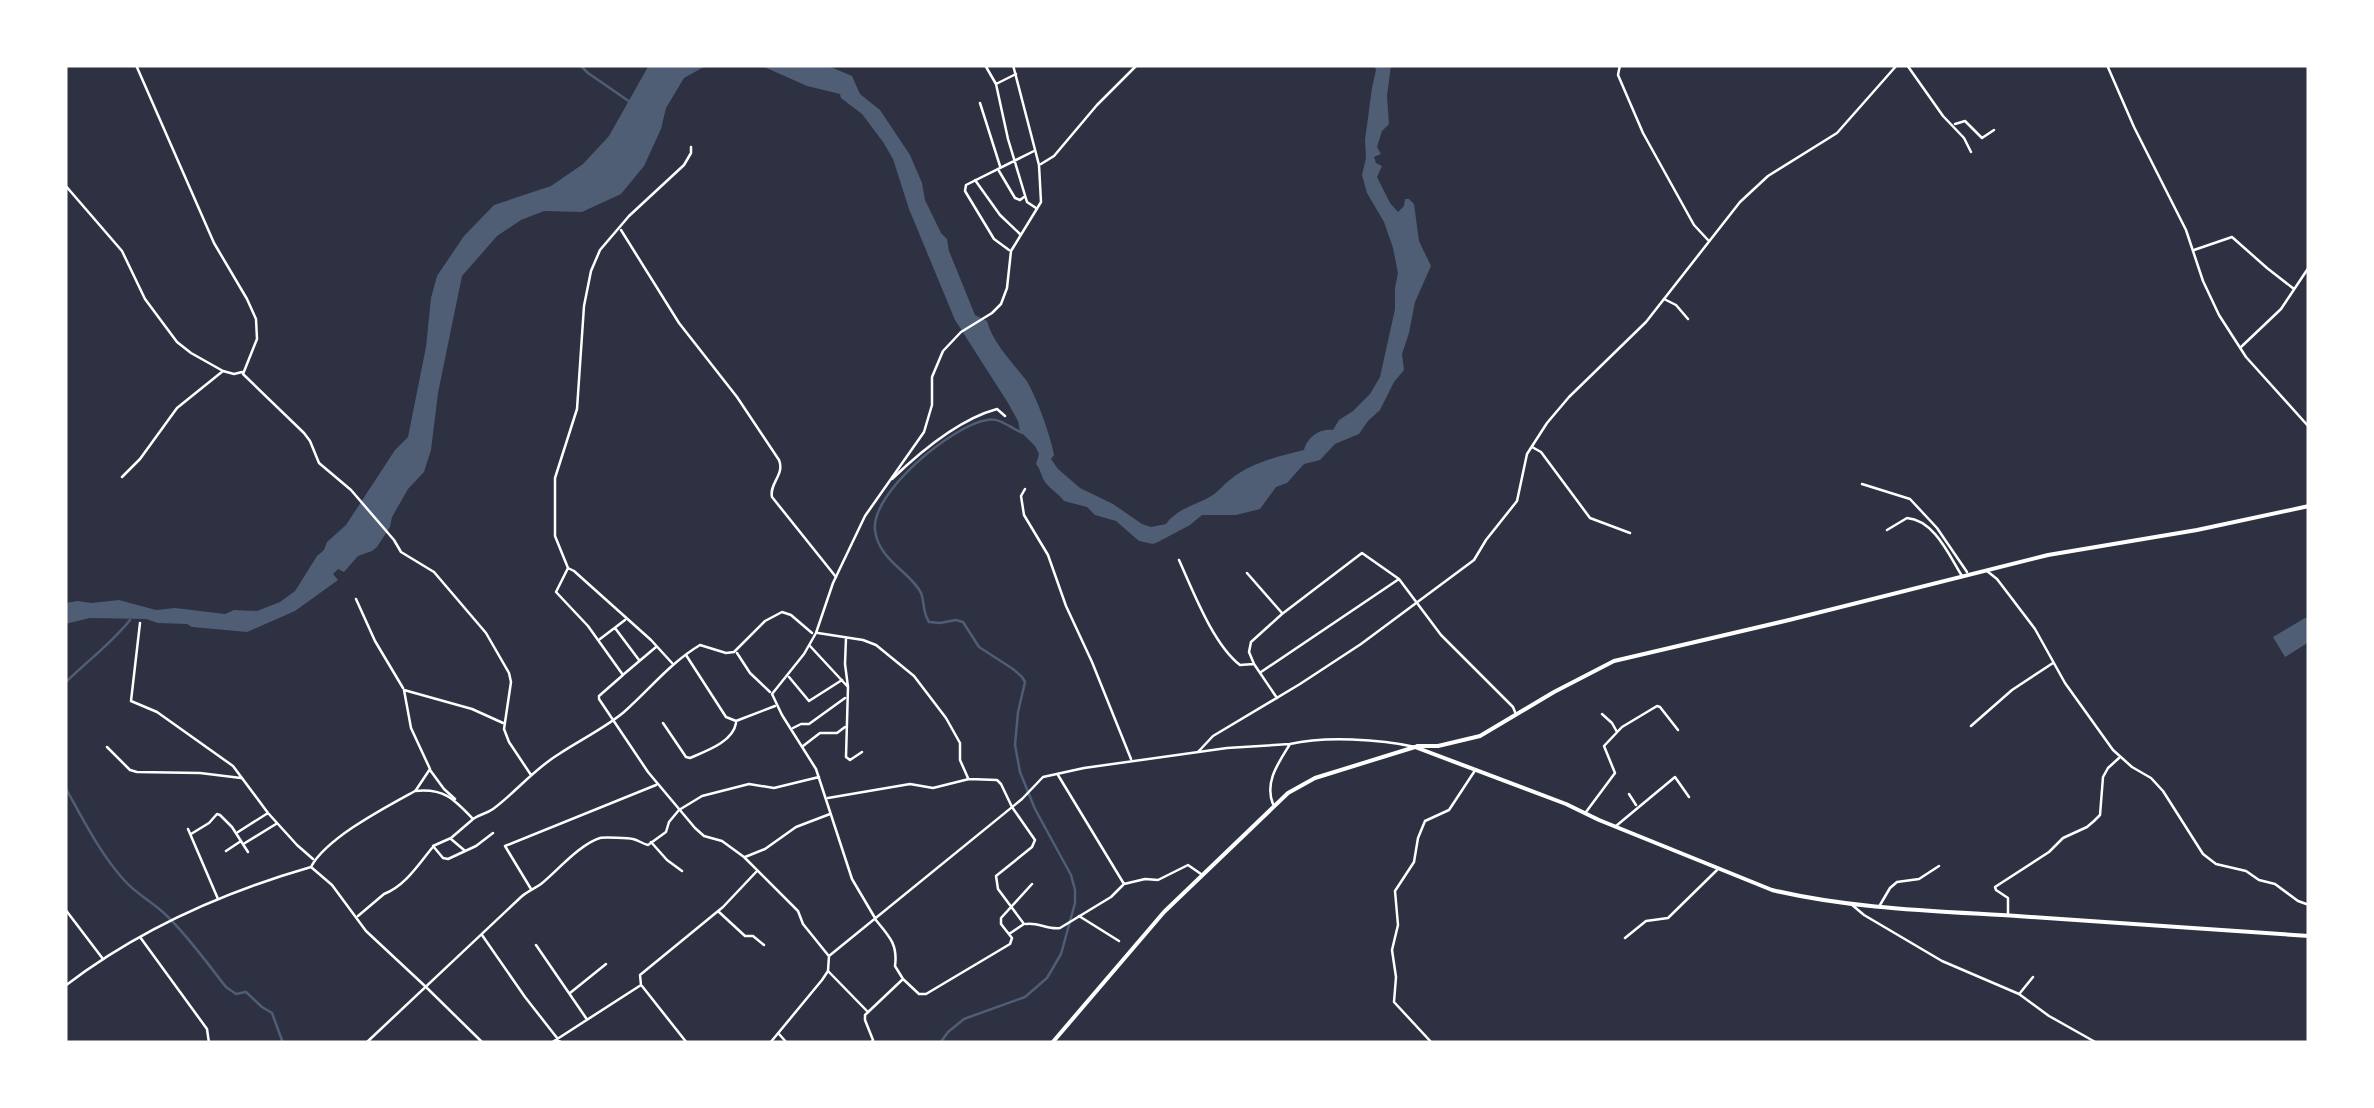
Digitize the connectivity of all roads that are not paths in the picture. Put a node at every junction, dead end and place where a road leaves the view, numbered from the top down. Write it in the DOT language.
graph roads {
  1 [pos="136,65"];
  2 [pos="985,65"];
  3 [pos="1013,65"];
  4 [pos="1137,65"];
  5 [pos="1620,65"];
  6 [pos="1897,65"];
  7 [pos="1907,65"];
  8 [pos="2107,65"];
  9 [pos="1016,74"];
  10 [pos="996,84"];
  11 [pos="980,103"];
  12 [pos="1954,126"];
  13 [pos="1994,130"];
  14 [pos="691,147"];
  15 [pos="1035,151"];
  16 [pos="1970,152"];
  17 [pos="1015,160"];
  18 [pos="1039,166"];
  19 [pos="999,168"];
  20 [pos="975,180"];
  21 [pos="65,186"];
  22 [pos="1026,196"];
  23 [pos="1037,209"];
  24 [pos="620,229"];
  25 [pos="1022,235"];
  26 [pos="1709,241"];
  27 [pos="2194,250"];
  28 [pos="1011,251"];
  29 [pos="2309,268"];
  30 [pos="2294,289"];
  31 [pos="1664,299"];
  32 [pos="1688,319"];
  33 [pos="2239,348"];
  34 [pos="223,370"];
  35 [pos="243,372"];
  36 [pos="1005,416"];
  37 [pos="2309,426"];
  38 [pos="1531,446"];
  39 [pos="122,477"];
  40 [pos="888,483"];
  41 [pos="1862,484"];
  42 [pos="1025,489"];
  43 [pos="2309,506"];
  44 [pos="1887,530"];
  45 [pos="1630,534"];
  46 [pos="1180,560"];
  47 [pos="568,568"];
  48 [pos="1986,570"];
  49 [pos="1247,573"];
  50 [pos="1965,575"];
  51 [pos="836,577"];
  52 [pos="1399,579"];
  53 [pos="356,598"];
  54 [pos="1416,602"];
  55 [pos="1282,614"];
  56 [pos="627,619"];
  57 [pos="140,623"];
  58 [pos="615,628"];
  59 [pos="816,633"];
  60 [pos="846,637"];
  61 [pos="598,640"];
  62 [pos="809,644"];
  63 [pos="657,647"];
  64 [pos="736,651"];
  65 [pos="685,654"];
  66 [pos="640,661"];
  67 [pos="2053,663"];
  68 [pos="673,664"];
  69 [pos="1254,664"];
  70 [pos="1260,673"];
  71 [pos="623,675"];
  72 [pos="788,676"];
  73 [pos="842,680"];
  74 [pos="848,687"];
  75 [pos="404,690"];
  76 [pos="772,694"];
  77 [pos="847,697"];
  78 [pos="1277,698"];
  79 [pos="776,705"];
  80 [pos="1602,714"];
  81 [pos="1516,715"];
  82 [pos="613,720"];
  83 [pos="736,721"];
  84 [pos="504,723"];
  85 [pos="663,723"];
  86 [pos="846,726"];
  87 [pos="1971,726"];
  88 [pos="792,729"];
  89 [pos="1678,730"];
  90 [pos="1617,732"];
  91 [pos="1290,744"];
  92 [pos="803,746"];
  93 [pos="1414,746"];
  94 [pos="107,748"];
  95 [pos="862,752"];
  96 [pos="1198,752"];
  97 [pos="2120,757"];
  98 [pos="1132,760"];
  99 [pos="1476,769"];
  100 [pos="430,770"];
  101 [pos="1058,773"];
  102 [pos="531,775"];
  103 [pos="819,777"];
  104 [pos="244,778"];
  105 [pos="969,779"];
  106 [pos="658,784"];
  107 [pos="415,791"];
  108 [pos="1629,794"];
  109 [pos="1689,797"];
  110 [pos="827,798"];
  111 [pos="455,799"];
  112 [pos="1273,806"];
  113 [pos="1012,807"];
  114 [pos="1637,808"];
  115 [pos="679,810"];
  116 [pos="268,812"];
  117 [pos="1585,813"];
  118 [pos="830,814"];
  119 [pos="472,818"];
  120 [pos="278,823"];
  121 [pos="1615,826"];
  122 [pos="236,833"];
  123 [pos="493,833"];
  124 [pos="450,838"];
  125 [pos="242,842"];
  126 [pos="652,842"];
  127 [pos="433,846"];
  128 [pos="465,850"];
  129 [pos="226,852"];
  130 [pos="248,852"];
  131 [pos="744,857"];
  132 [pos="315,860"];
  133 [pos="1939,866"];
  134 [pos="311,867"];
  135 [pos="1718,869"];
  136 [pos="682,871"];
  137 [pos="757,871"];
  138 [pos="1202,874"];
  139 [pos="1032,884"];
  140 [pos="1124,884"];
  141 [pos="531,889"];
  142 [pos="219,900"];
  143 [pos="1851,904"];
  144 [pos="2309,905"];
  145 [pos="1010,906"];
  146 [pos="1880,906"];
  147 [pos="65,908"];
  148 [pos="718,911"];
  149 [pos="1078,915"];
  150 [pos="2008,915"];
  151 [pos="357,917"];
  152 [pos="875,918"];
  153 [pos="1024,924"];
  154 [pos="482,934"];
  155 [pos="1010,934"];
  156 [pos="2309,936"];
  157 [pos="140,937"];
  158 [pos="1625,938"];
  159 [pos="1120,941"];
  160 [pos="536,945"];
  161 [pos="764,945"];
  162 [pos="829,956"];
  163 [pos="103,959"];
  164 [pos="606,964"];
  165 [pos="828,971"];
  166 [pos="2032,976"];
  167 [pos="904,978"];
  168 [pos="640,985"];
  169 [pos="65,986"];
  170 [pos="426,987"];
  171 [pos="569,994"];
  172 [pos="2019,994"];
  173 [pos="868,1012"];
  174 [pos="587,1020"];
  175 [pos="778,1034"];
  176 [pos="558,1038"];
  177 [pos="209,1043"];
  178 [pos="366,1043"];
  179 [pos="483,1043"];
  180 [pos="551,1043"];
  181 [pos="561,1043"];
  182 [pos="687,1043"];
  183 [pos="770,1043"];
  184 [pos="787,1043"];
  185 [pos="871,1043"];
  186 [pos="1052,1043"];
  187 [pos="1432,1043"];
  188 [pos="2096,1043"];
  1 -- 35 [label="street"];
  2 -- 10 [label="street"];
  3 -- 9 [label="street"];
  4 -- 18 [label="street"];
  5 -- 26 [label="street"];
  6 -- 26 [label="street"];
  7 -- 12 [label="street"];
  8 -- 27 [label="street"];
  9 -- 10 [label="street"];
  9 -- 15 [label="street"];
  10 -- 17 [label="street"];
  11 -- 19 [label="street"];
  12 -- 13 [label="street"];
  12 -- 16 [label="street"];
  14 -- 24 [label="street"];
  15 -- 17 [label="street"];
  15 -- 18 [label="street"];
  17 -- 19 [label="street"];
  17 -- 22 [label="street"];
  18 -- 23 [label="street"];
  19 -- 20 [label="street"];
  19 -- 22 [label="street"];
  20 -- 25 [label="street"];
  20 -- 28 [label="street"];
  21 -- 34 [label="street"];
  22 -- 23 [label="street"];
  23 -- 25 [label="street"];
  24 -- 47 [label="street"];
  24 -- 51 [label="street"];
  25 -- 28 [label="street"];
  26 -- 31 [label="street"];
  27 -- 30 [label="street"];
  27 -- 33 [label="street"];
  28 -- 40 [label="street"];
  29 -- 30 [label="street"];
  30 -- 33 [label="street"];
  31 -- 32 [label="street"];
  31 -- 38 [label="street"];
  33 -- 37 [label="street"];
  34 -- 35 [label="street"];
  34 -- 39 [label="street"];
  35 -- 84 [label="street"];
  36 -- 40 [label="street"];
  38 -- 45 [label="street"];
  38 -- 54 [label="street"];
  40 -- 51 [label="street"];
  41 -- 50 [label="street"];
  42 -- 98 [label="street"];
  43 -- 48 [label="main road"];
  44 -- 50 [label="street"];
  46 -- 69 [label="street"];
  47 -- 56 [label="street"];
  47 -- 61 [label="street"];
  48 -- 50 [label="main road"];
  48 -- 67 [label="street"];
  49 -- 55 [label="street"];
  50 -- 81 [label="main road"];
  51 -- 59 [label="street"];
  52 -- 54 [label="street"];
  52 -- 55 [label="street"];
  52 -- 70 [label="street"];
  53 -- 75 [label="street"];
  54 -- 78 [label="street"];
  54 -- 81 [label="street"];
  55 -- 69 [label="street"];
  56 -- 58 [label="street"];
  56 -- 63 [label="street"];
  57 -- 104 [label="street"];
  58 -- 61 [label="street"];
  58 -- 66 [label="street"];
  59 -- 60 [label="street"];
  59 -- 62 [label="street"];
  59 -- 64 [label="street"];
  60 -- 74 [label="street"];
  60 -- 105 [label="street"];
  61 -- 71 [label="street"];
  62 -- 72 [label="street"];
  62 -- 73 [label="street"];
  63 -- 66 [label="street"];
  63 -- 68 [label="street"];
  64 -- 65 [label="street"];
  64 -- 76 [label="street"];
  65 -- 68 [label="street"];
  65 -- 83 [label="street"];
  66 -- 71 [label="street"];
  67 -- 87 [label="street"];
  67 -- 97 [label="street"];
  68 -- 82 [label="street"];
  69 -- 70 [label="street"];
  70 -- 78 [label="street"];
  71 -- 82 [label="street"];
  72 -- 73 [label="street"];
  72 -- 76 [label="street"];
  73 -- 74 [label="street"];
  74 -- 77 [label="street"];
  75 -- 84 [label="street"];
  75 -- 100 [label="street"];
  76 -- 79 [label="street"];
  77 -- 86 [label="street"];
  77 -- 88 [label="street"];
  78 -- 96 [label="street"];
  79 -- 83 [label="street"];
  79 -- 88 [label="street"];
  80 -- 90 [label="street"];
  81 -- 93 [label="main road"];
  82 -- 102 [label="street"];
  82 -- 106 [label="street"];
  83 -- 85 [label="street"];
  84 -- 102 [label="street"];
  86 -- 92 [label="street"];
  86 -- 95 [label="street"];
  88 -- 92 [label="street"];
  89 -- 90 [label="street"];
  90 -- 117 [label="street"];
  91 -- 93 [label="street"];
  91 -- 96 [label="street"];
  91 -- 112 [label="street"];
  92 -- 103 [label="street"];
  93 -- 99 [label="main road"];
  93 -- 112 [label="main road"];
  94 -- 104 [label="street"];
  96 -- 98 [label="street"];
  97 -- 144 [label="street"];
  97 -- 150 [label="street"];
  98 -- 101 [label="street"];
  99 -- 117 [label="main road"];
  99 -- 187 [label="street"];
  100 -- 107 [label="street"];
  100 -- 111 [label="street"];
  101 -- 113 [label="street"];
  101 -- 140 [label="street"];
  102 -- 119 [label="street"];
  103 -- 110 [label="street"];
  103 -- 115 [label="street"];
  104 -- 116 [label="street"];
  105 -- 110 [label="street"];
  105 -- 113 [label="street"];
  106 -- 115 [label="street"];
  106 -- 141 [label="street"];
  107 -- 111 [label="street"];
  107 -- 132 [label="street"];
  108 -- 114 [label="street"];
  109 -- 114 [label="street"];
  110 -- 118 [label="street"];
  111 -- 119 [label="street"];
  112 -- 138 [label="main road"];
  113 -- 145 [label="street"];
  113 -- 152 [label="street"];
  114 -- 121 [label="street"];
  115 -- 126 [label="street"];
  115 -- 131 [label="street"];
  116 -- 120 [label="street"];
  116 -- 122 [label="street"];
  117 -- 121 [label="main road"];
  118 -- 131 [label="street"];
  118 -- 152 [label="street"];
  119 -- 124 [label="street"];
  120 -- 125 [label="street"];
  120 -- 132 [label="street"];
  121 -- 135 [label="main road"];
  122 -- 125 [label="street"];
  122 -- 142 [label="street"];
  123 -- 128 [label="street"];
  124 -- 127 [label="street"];
  124 -- 128 [label="street"];
  125 -- 129 [label="street"];
  125 -- 130 [label="street"];
  126 -- 136 [label="street"];
  126 -- 141 [label="street"];
  127 -- 128 [label="street"];
  127 -- 151 [label="street"];
  131 -- 137 [label="street"];
  132 -- 134 [label="street"];
  133 -- 146 [label="street"];
  134 -- 142 [label="street"];
  134 -- 151 [label="street"];
  135 -- 143 [label="main road"];
  135 -- 158 [label="street"];
  137 -- 148 [label="street"];
  137 -- 162 [label="street"];
  138 -- 140 [label="street"];
  138 -- 186 [label="main road"];
  139 -- 145 [label="street"];
  140 -- 149 [label="street"];
  141 -- 154 [label="street"];
  142 -- 157 [label="street"];
  143 -- 146 [label="main road"];
  143 -- 172 [label="street"];
  145 -- 153 [label="street"];
  145 -- 155 [label="street"];
  146 -- 150 [label="main road"];
  147 -- 163 [label="street"];
  148 -- 161 [label="street"];
  148 -- 168 [label="street"];
  149 -- 153 [label="street"];
  149 -- 159 [label="street"];
  150 -- 156 [label="main road"];
  151 -- 170 [label="street"];
  152 -- 162 [label="street"];
  152 -- 167 [label="street"];
  153 -- 155 [label="street"];
  154 -- 170 [label="street"];
  154 -- 176 [label="street"];
  155 -- 167 [label="street"];
  157 -- 163 [label="street"];
  157 -- 177 [label="street"];
  160 -- 171 [label="street"];
  162 -- 165 [label="street"];
  163 -- 169 [label="street"];
  164 -- 171 [label="street"];
  165 -- 173 [label="street"];
  165 -- 175 [label="street"];
  166 -- 172 [label="street"];
  167 -- 173 [label="street"];
  168 -- 174 [label="street"];
  168 -- 182 [label="street"];
  170 -- 178 [label="street"];
  170 -- 179 [label="street"];
  171 -- 174 [label="street"];
  172 -- 188 [label="street"];
  173 -- 185 [label="street"];
  174 -- 176 [label="street"];
  175 -- 183 [label="street"];
  175 -- 184 [label="street"];
  176 -- 180 [label="street"];
  176 -- 181 [label="street"];
}
